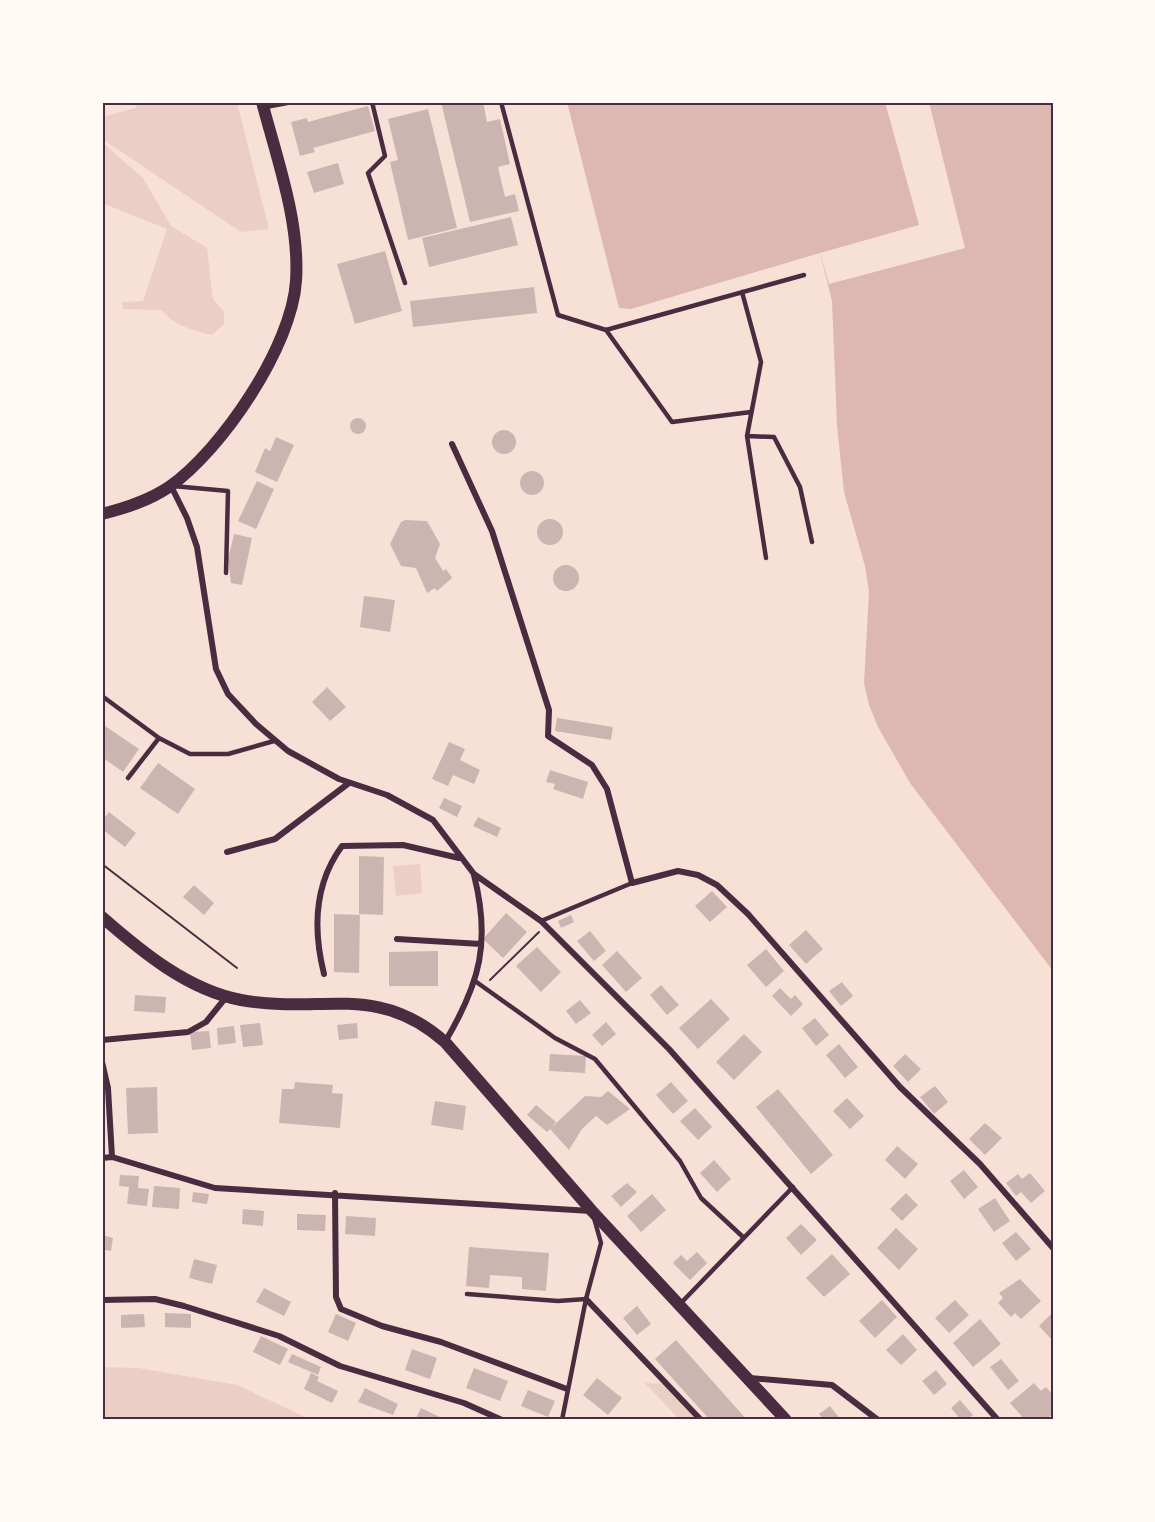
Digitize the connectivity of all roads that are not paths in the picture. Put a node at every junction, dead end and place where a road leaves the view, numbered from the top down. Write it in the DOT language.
graph roads {
  1 [pos="292,102"];
  2 [pos="372,102"];
  3 [pos="501,102"];
  4 [pos="262,105"];
  5 [pos="804,275"];
  6 [pos="405,283"];
  7 [pos="742,292"];
  8 [pos="606,330"];
  9 [pos="752,412"];
  10 [pos="747,436"];
  11 [pos="452,444"];
  12 [pos="171,486"];
  13 [pos="102,514"];
  14 [pos="812,542"];
  15 [pos="766,558"];
  16 [pos="226,573"];
  17 [pos="102,696"];
  18 [pos="159,738"];
  19 [pos="274,741"];
  20 [pos="128,778"];
  21 [pos="349,783"];
  22 [pos="227,852"];
  23 [pos="459,858"];
  24 [pos="474,874"];
  25 [pos="632,883"];
  26 [pos="102,917"];
  27 [pos="543,924"];
  28 [pos="397,939"];
  29 [pos="481,944"];
  30 [pos="324,974"];
  31 [pos="475,981"];
  32 [pos="227,996"];
  33 [pos="102,1040"];
  34 [pos="445,1042"];
  35 [pos="102,1062"];
  36 [pos="112,1157"];
  37 [pos="102,1158"];
  38 [pos="793,1187"];
  39 [pos="335,1193"];
  40 [pos="592,1211"];
  41 [pos="743,1237"];
  42 [pos="1053,1248"];
  43 [pos="467,1294"];
  44 [pos="586,1299"];
  45 [pos="102,1300"];
  46 [pos="680,1304"];
  47 [pos="746,1377"];
  48 [pos="567,1389"];
  49 [pos="502,1420"];
  50 [pos="562,1420"];
  51 [pos="701,1420"];
  52 [pos="786,1420"];
  53 [pos="878,1420"];
  54 [pos="998,1420"];
  1 -- 4 [label="lane"];
  2 -- 6 [label="lane"];
  3 -- 8 [label="lane"];
  4 -- 12 [label="main road"];
  5 -- 7 [label="lane"];
  7 -- 8 [label="lane"];
  7 -- 9 [label="lane"];
  8 -- 9 [label="lane"];
  9 -- 10 [label="lane"];
  10 -- 14 [label="lane"];
  10 -- 15 [label="lane"];
  11 -- 25 [label="street"];
  12 -- 13 [label="main road"];
  12 -- 16 [label="lane"];
  12 -- 19 [label="street"];
  17 -- 18 [label="lane"];
  18 -- 19 [label="lane"];
  18 -- 20 [label="lane"];
  19 -- 21 [label="street"];
  21 -- 22 [label="street"];
  21 -- 23 [label="street"];
  23 -- 24 [label="street"];
  23 -- 30 [label="street"];
  24 -- 27 [label="street"];
  24 -- 29 [label="street"];
  25 -- 27 [label="lane"];
  25 -- 42 [label="street"];
  26 -- 32 [label="main road"];
  27 -- 38 [label="street"];
  28 -- 29 [label="street"];
  29 -- 31 [label="street"];
  31 -- 34 [label="street"];
  31 -- 41 [label="lane"];
  32 -- 33 [label="street"];
  32 -- 34 [label="main road"];
  34 -- 40 [label="main road"];
  35 -- 36 [label="street"];
  36 -- 37 [label="street"];
  36 -- 39 [label="street"];
  38 -- 41 [label="lane"];
  38 -- 54 [label="street"];
  39 -- 40 [label="street"];
  39 -- 48 [label="street"];
  40 -- 44 [label="lane"];
  40 -- 46 [label="main road"];
  41 -- 46 [label="lane"];
  43 -- 44 [label="lane"];
  44 -- 48 [label="lane"];
  44 -- 51 [label="street"];
  45 -- 49 [label="street"];
  46 -- 47 [label="main road"];
  47 -- 52 [label="main road"];
  47 -- 53 [label="street"];
  48 -- 50 [label="lane"];
}
